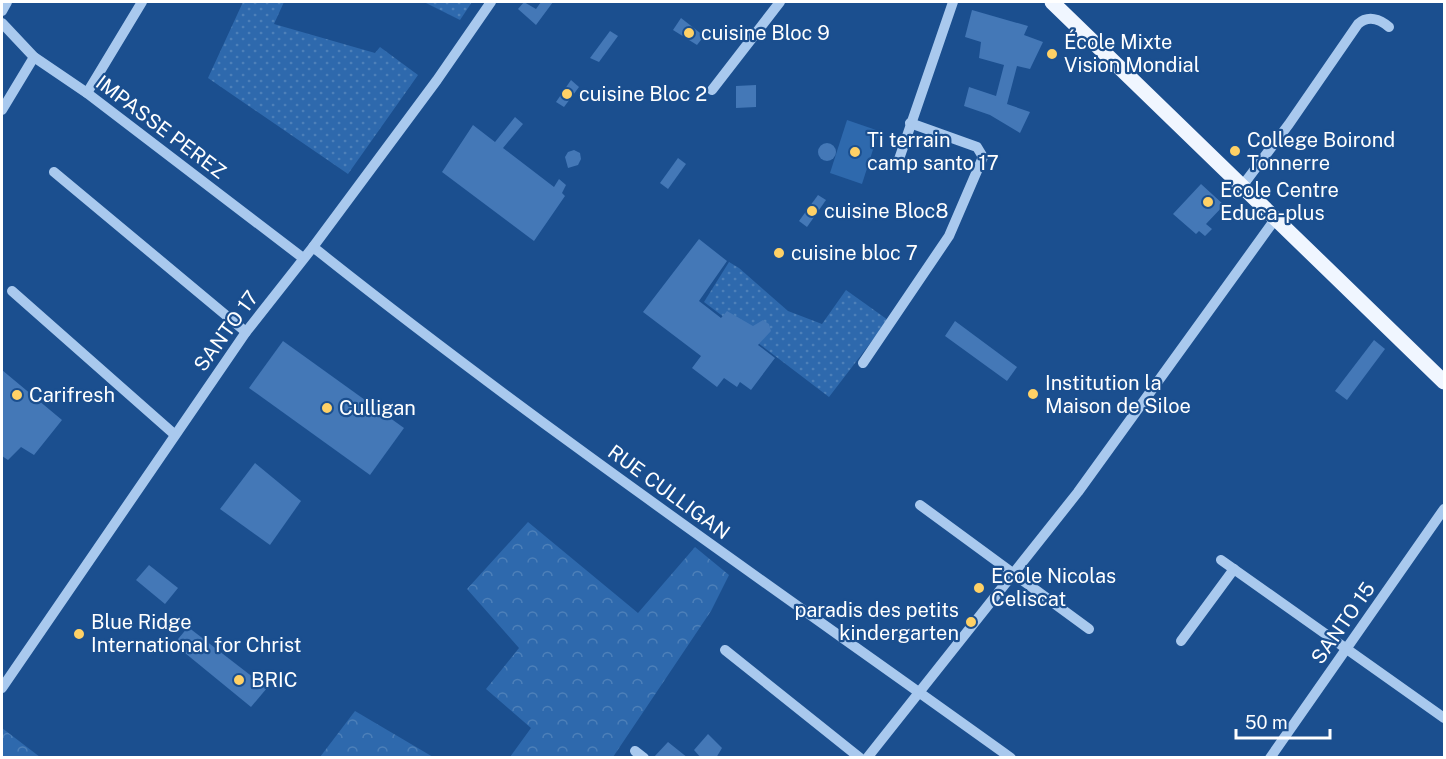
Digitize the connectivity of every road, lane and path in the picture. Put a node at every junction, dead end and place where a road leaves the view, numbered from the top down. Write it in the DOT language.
graph roads {
  1 [pos="7,2"];
  2 [pos="142,2"];
  3 [pos="491,2"];
  4 [pos="780,2"];
  5 [pos="953,2"];
  6 [pos="1052,2"];
  7 [pos="2,12"];
  8 [pos="2,23"];
  9 [pos="1389,27"];
  10 [pos="34,57"];
  11 [pos="712,90"];
  12 [pos="87,93"];
  13 [pos="2,110"];
  14 [pos="910,123"];
  15 [pos="897,165"];
  16 [pos="54,172"];
  17 [pos="1243,185"];
  18 [pos="1276,218"];
  19 [pos="313,247"];
  20 [pos="303,258"];
  21 [pos="12,291"];
  22 [pos="246,332"];
  23 [pos="862,363"];
  24 [pos="1444,382"];
  25 [pos="174,434"];
  26 [pos="920,505"];
  27 [pos="1444,509"];
  28 [pos="1221,560"];
  29 [pos="1234,569"];
  30 [pos="1012,575"];
  31 [pos="1089,629"];
  32 [pos="1181,641"];
  33 [pos="1347,649"];
  34 [pos="725,650"];
  35 [pos="2,686"];
  36 [pos="920,692"];
  37 [pos="1444,718"];
  38 [pos="860,758"];
  39 [pos="867,758"];
  40 [pos="1011,758"];
  41 [pos="1270,758"];
  1 -- 7 [label="street"];
  2 -- 12 [label="street"];
  3 -- 19 [label="street, SANTO 17"];
  4 -- 11 [label="street"];
  5 -- 14 [label="street"];
  6 -- 17 [label="main road"];
  8 -- 10 [label="street, IMPASSE PEREZ"];
  9 -- 17 [label="street"];
  10 -- 12 [label="street, IMPASSE PEREZ"];
  10 -- 13 [label="street"];
  12 -- 20 [label="street, IMPASSE PEREZ"];
  14 -- 15 [label="street"];
  14 -- 23 [label="street"];
  16 -- 22 [label="street"];
  17 -- 18 [label="main road"];
  18 -- 24 [label="main road"];
  18 -- 30 [label="street"];
  19 -- 20 [label="street, SANTO 17"];
  19 -- 36 [label="street, RUE CULLIGAN"];
  20 -- 22 [label="street, SANTO 17"];
  21 -- 25 [label="street"];
  22 -- 25 [label="street, SANTO 17"];
  25 -- 35 [label="street, SANTO 17"];
  26 -- 30 [label="street"];
  27 -- 33 [label="street, SANTO 15"];
  28 -- 29 [label="street"];
  29 -- 32 [label="street"];
  29 -- 33 [label="street"];
  30 -- 31 [label="street"];
  30 -- 36 [label="street"];
  33 -- 37 [label="street"];
  33 -- 41 [label="street, SANTO 15"];
  34 -- 38 [label="street"];
  36 -- 39 [label="street"];
  36 -- 40 [label="street, RUE CULLIGAN"];
}
